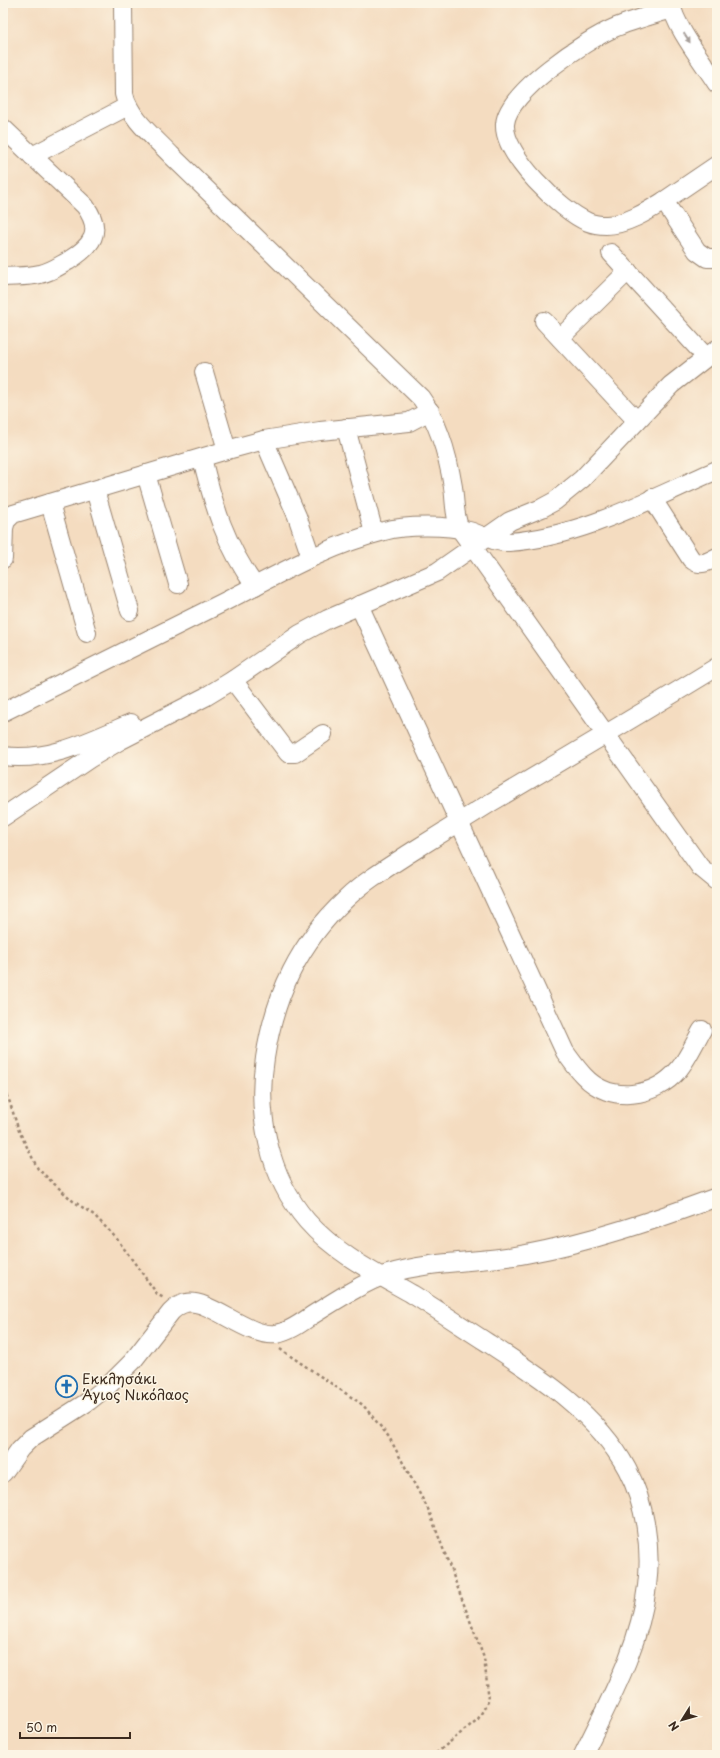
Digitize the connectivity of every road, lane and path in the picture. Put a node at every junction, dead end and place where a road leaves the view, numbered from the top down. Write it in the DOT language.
graph roads {
  1 [pos="123,3"];
  2 [pos="671,6"];
  3 [pos="717,84"];
  4 [pos="128,106"];
  5 [pos="3,128"];
  6 [pos="32,156"];
  7 [pos="717,164"];
  8 [pos="664,200"];
  9 [pos="611,254"];
  10 [pos="717,258"];
  11 [pos="628,271"];
  12 [pos="3,277"];
  13 [pos="544,321"];
  14 [pos="560,338"];
  15 [pos="712,353"];
  16 [pos="204,372"];
  17 [pos="430,411"];
  18 [pos="637,421"];
  19 [pos="346,428"];
  20 [pos="264,440"];
  21 [pos="227,450"];
  22 [pos="202,458"];
  23 [pos="717,470"];
  24 [pos="146,474"];
  25 [pos="95,490"];
  26 [pos="652,498"];
  27 [pos="50,503"];
  28 [pos="460,529"];
  29 [pos="374,533"];
  30 [pos="479,543"];
  31 [pos="311,557"];
  32 [pos="717,557"];
  33 [pos="3,559"];
  34 [pos="178,584"];
  35 [pos="254,586"];
  36 [pos="359,605"];
  37 [pos="130,611"];
  38 [pos="88,633"];
  39 [pos="717,667"];
  40 [pos="233,680"];
  41 [pos="3,712"];
  42 [pos="170,716"];
  43 [pos="323,734"];
  44 [pos="607,734"];
  45 [pos="3,756"];
  46 [pos="3,817"];
  47 [pos="458,822"];
  48 [pos="717,881"];
  49 [pos="702,1030"];
  50 [pos="3,1090"];
  51 [pos="717,1197"];
  52 [pos="381,1276"];
  53 [pos="179,1305"];
  54 [pos="266,1334"];
  55 [pos="3,1473"];
  56 [pos="434,1755"];
  57 [pos="583,1755"];
  1 -- 4 [label="street"];
  2 -- 3 [label="street, one-way"];
  2 -- 8 [label="street"];
  4 -- 6 [label="street"];
  4 -- 17 [label="street"];
  5 -- 6 [label="street"];
  6 -- 12 [label="street"];
  7 -- 8 [label="street"];
  8 -- 10 [label="street"];
  9 -- 11 [label="street"];
  11 -- 14 [label="street"];
  11 -- 15 [label="street"];
  13 -- 14 [label="street"];
  14 -- 18 [label="street"];
  15 -- 18 [label="street"];
  16 -- 21 [label="street"];
  17 -- 19 [label="street"];
  17 -- 28 [label="street"];
  18 -- 30 [label="street"];
  19 -- 20 [label="street"];
  19 -- 29 [label="street"];
  20 -- 21 [label="street"];
  20 -- 31 [label="street"];
  21 -- 22 [label="street"];
  22 -- 24 [label="street"];
  22 -- 35 [label="street"];
  23 -- 26 [label="street"];
  24 -- 25 [label="street"];
  24 -- 34 [label="street"];
  25 -- 27 [label="street"];
  25 -- 37 [label="street"];
  26 -- 30 [label="street"];
  26 -- 32 [label="street"];
  27 -- 33 [label="street"];
  27 -- 38 [label="street"];
  28 -- 29 [label="street"];
  28 -- 30 [label="street"];
  29 -- 31 [label="street"];
  30 -- 36 [label="street"];
  30 -- 44 [label="street"];
  31 -- 35 [label="street"];
  35 -- 41 [label="street"];
  36 -- 40 [label="street"];
  36 -- 47 [label="street"];
  39 -- 44 [label="street"];
  40 -- 42 [label="street"];
  40 -- 43 [label="street"];
  42 -- 45 [label="street"];
  42 -- 46 [label="street"];
  44 -- 47 [label="street"];
  44 -- 48 [label="street"];
  47 -- 49 [label="street"];
  47 -- 52 [label="street"];
  50 -- 53 [label="path"];
  51 -- 52 [label="street"];
  52 -- 54 [label="street"];
  52 -- 57 [label="street"];
  53 -- 54 [label="street"];
  53 -- 55 [label="street"];
  54 -- 56 [label="path"];
}
